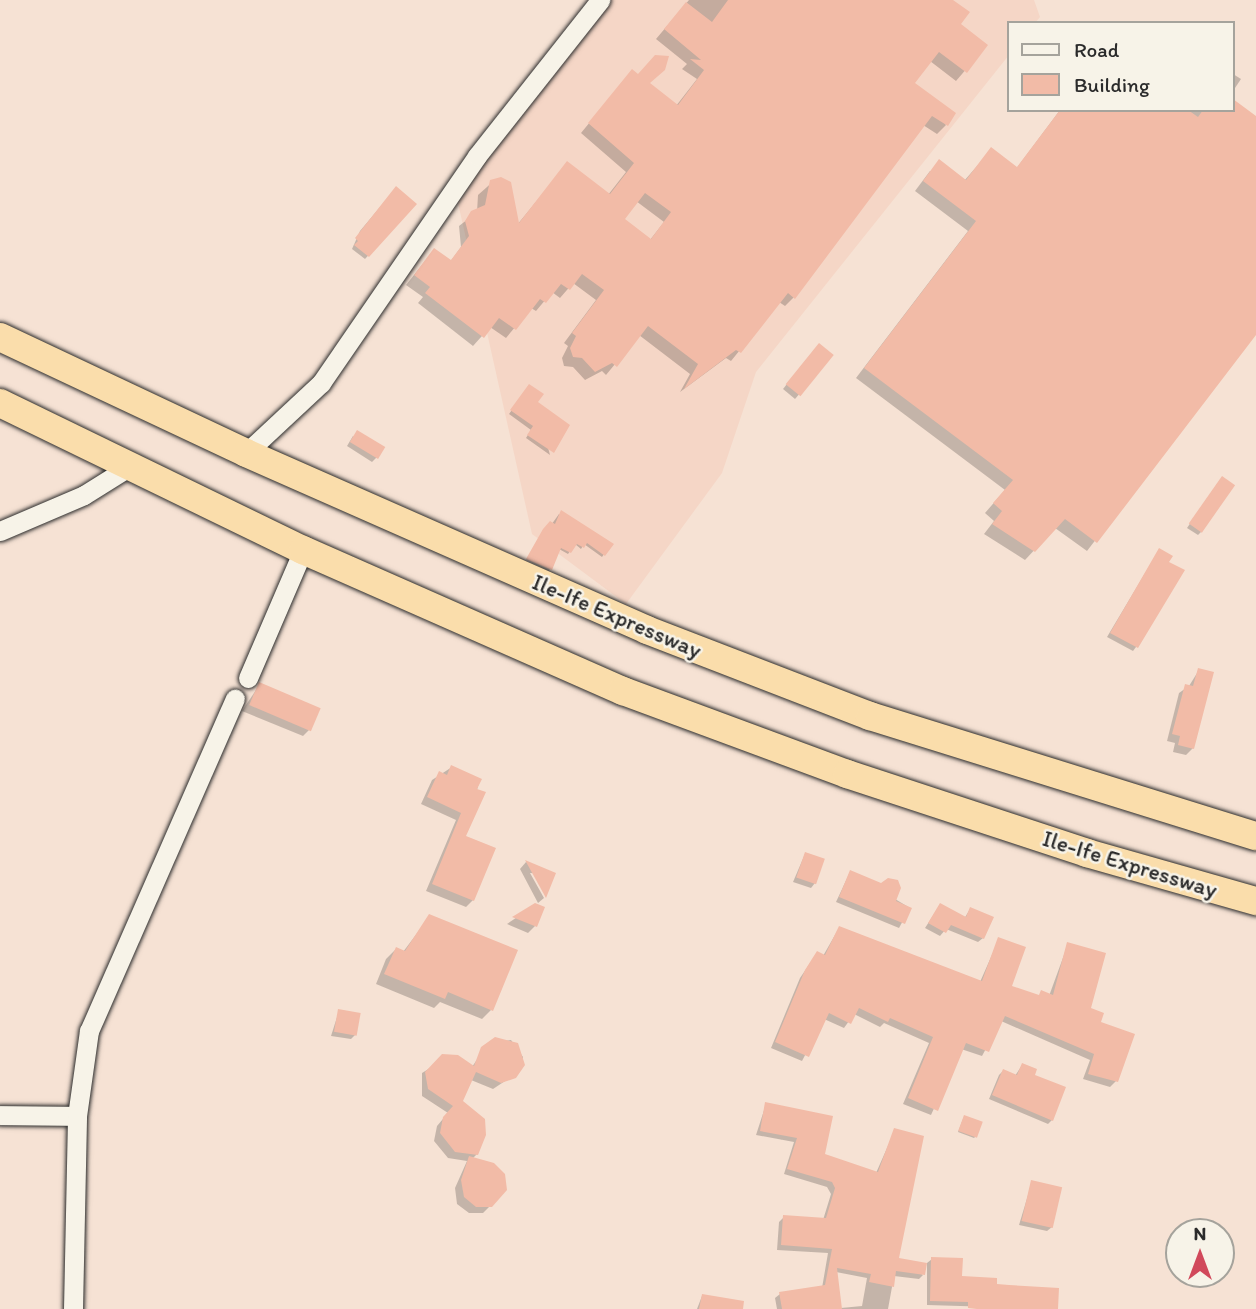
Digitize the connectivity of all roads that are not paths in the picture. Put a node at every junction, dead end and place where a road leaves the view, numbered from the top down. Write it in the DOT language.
graph roads {
  1 [pos="600,0"];
  2 [pos="0,337"];
  3 [pos="0,404"];
  4 [pos="246,453"];
  5 [pos="132,466"];
  6 [pos="0,531"];
  7 [pos="303,550"];
  8 [pos="248,678"];
  9 [pos="235,699"];
  10 [pos="1256,836"];
  11 [pos="1256,901"];
  12 [pos="0,1115"];
  13 [pos="77,1116"];
  14 [pos="73,1309"];
  1 -- 4 [label="street"];
  2 -- 4 [label="highway, Ile-Ife Expressway"];
  3 -- 5 [label="highway, Ile-Ife Expressway"];
  4 -- 10 [label="highway, Ile-Ife Expressway"];
  5 -- 6 [label="street"];
  5 -- 7 [label="highway, Ile-Ife Expressway"];
  7 -- 8 [label="street"];
  7 -- 11 [label="highway, Ile-Ife Expressway"];
  9 -- 13 [label="street"];
  12 -- 13 [label="street"];
  13 -- 14 [label="street"];
}
